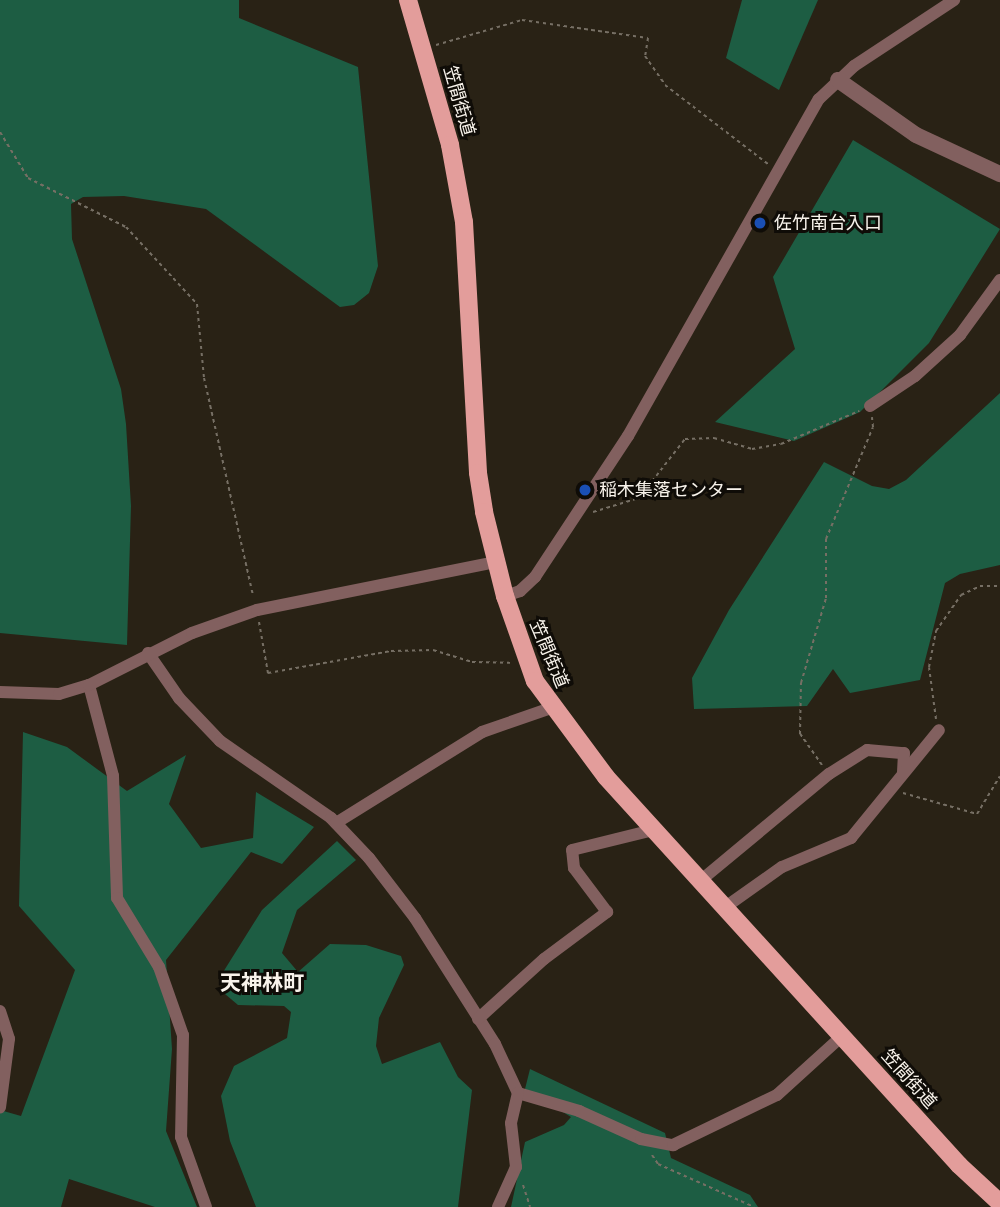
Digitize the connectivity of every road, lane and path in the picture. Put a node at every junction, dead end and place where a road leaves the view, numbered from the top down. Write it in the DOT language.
graph roads {
  1 [pos="408,0"];
  2 [pos="954,0"];
  3 [pos="422,49"];
  4 [pos="838,80"];
  5 [pos="0,132"];
  6 [pos="777,171"];
  7 [pos="1000,174"];
  8 [pos="1000,280"];
  9 [pos="870,406"];
  10 [pos="578,514"];
  11 [pos="496,562"];
  12 [pos="1000,586"];
  13 [pos="505,596"];
  14 [pos="257,610"];
  15 [pos="148,653"];
  16 [pos="527,663"];
  17 [pos="89,685"];
  18 [pos="0,692"];
  19 [pos="551,708"];
  20 [pos="939,730"];
  21 [pos="830,774"];
  22 [pos="1000,776"];
  23 [pos="904,777"];
  24 [pos="893,790"];
  25 [pos="336,823"];
  26 [pos="653,830"];
  27 [pos="700,881"];
  28 [pos="724,908"];
  29 [pos="0,1011"];
  30 [pos="478,1019"];
  31 [pos="842,1036"];
  32 [pos="518,1093"];
  33 [pos="0,1107"];
  34 [pos="641,1139"];
  35 [pos="516,1167"];
  36 [pos="1000,1203"];
  37 [pos="206,1207"];
  38 [pos="498,1207"];
  39 [pos="530,1207"];
  40 [pos="754,1207"];
  1 -- 3 [label="main road, 笠間街道"];
  2 -- 4 [label="street"];
  3 -- 6 [label="path"];
  3 -- 11 [label="main road, 笠間街道"];
  4 -- 6 [label="street"];
  4 -- 7 [label="street"];
  5 -- 14 [label="path"];
  6 -- 10 [label="street"];
  8 -- 9 [label="street"];
  9 -- 10 [label="path"];
  9 -- 21 [label="path"];
  10 -- 13 [label="street"];
  11 -- 13 [label="main road, 笠間街道"];
  11 -- 14 [label="street"];
  12 -- 20 [label="path"];
  13 -- 16 [label="main road, 笠間街道"];
  14 -- 15 [label="street"];
  14 -- 16 [label="path"];
  15 -- 17 [label="street"];
  15 -- 25 [label="street"];
  16 -- 19 [label="main road, 笠間街道"];
  17 -- 18 [label="street"];
  17 -- 37 [label="street"];
  19 -- 25 [label="street"];
  19 -- 26 [label="main road, 笠間街道"];
  20 -- 23 [label="street"];
  21 -- 23 [label="street"];
  21 -- 27 [label="street"];
  22 -- 24 [label="path"];
  23 -- 24 [label="street"];
  24 -- 28 [label="street"];
  25 -- 30 [label="street"];
  26 -- 27 [label="main road, 笠間街道"];
  26 -- 30 [label="street"];
  27 -- 28 [label="main road, 笠間街道"];
  28 -- 31 [label="main road, 笠間街道"];
  29 -- 33 [label="street"];
  30 -- 32 [label="street"];
  31 -- 34 [label="street"];
  31 -- 36 [label="main road, 笠間街道"];
  32 -- 34 [label="street"];
  32 -- 35 [label="street"];
  34 -- 40 [label="path"];
  35 -- 38 [label="street"];
  35 -- 39 [label="path"];
}
